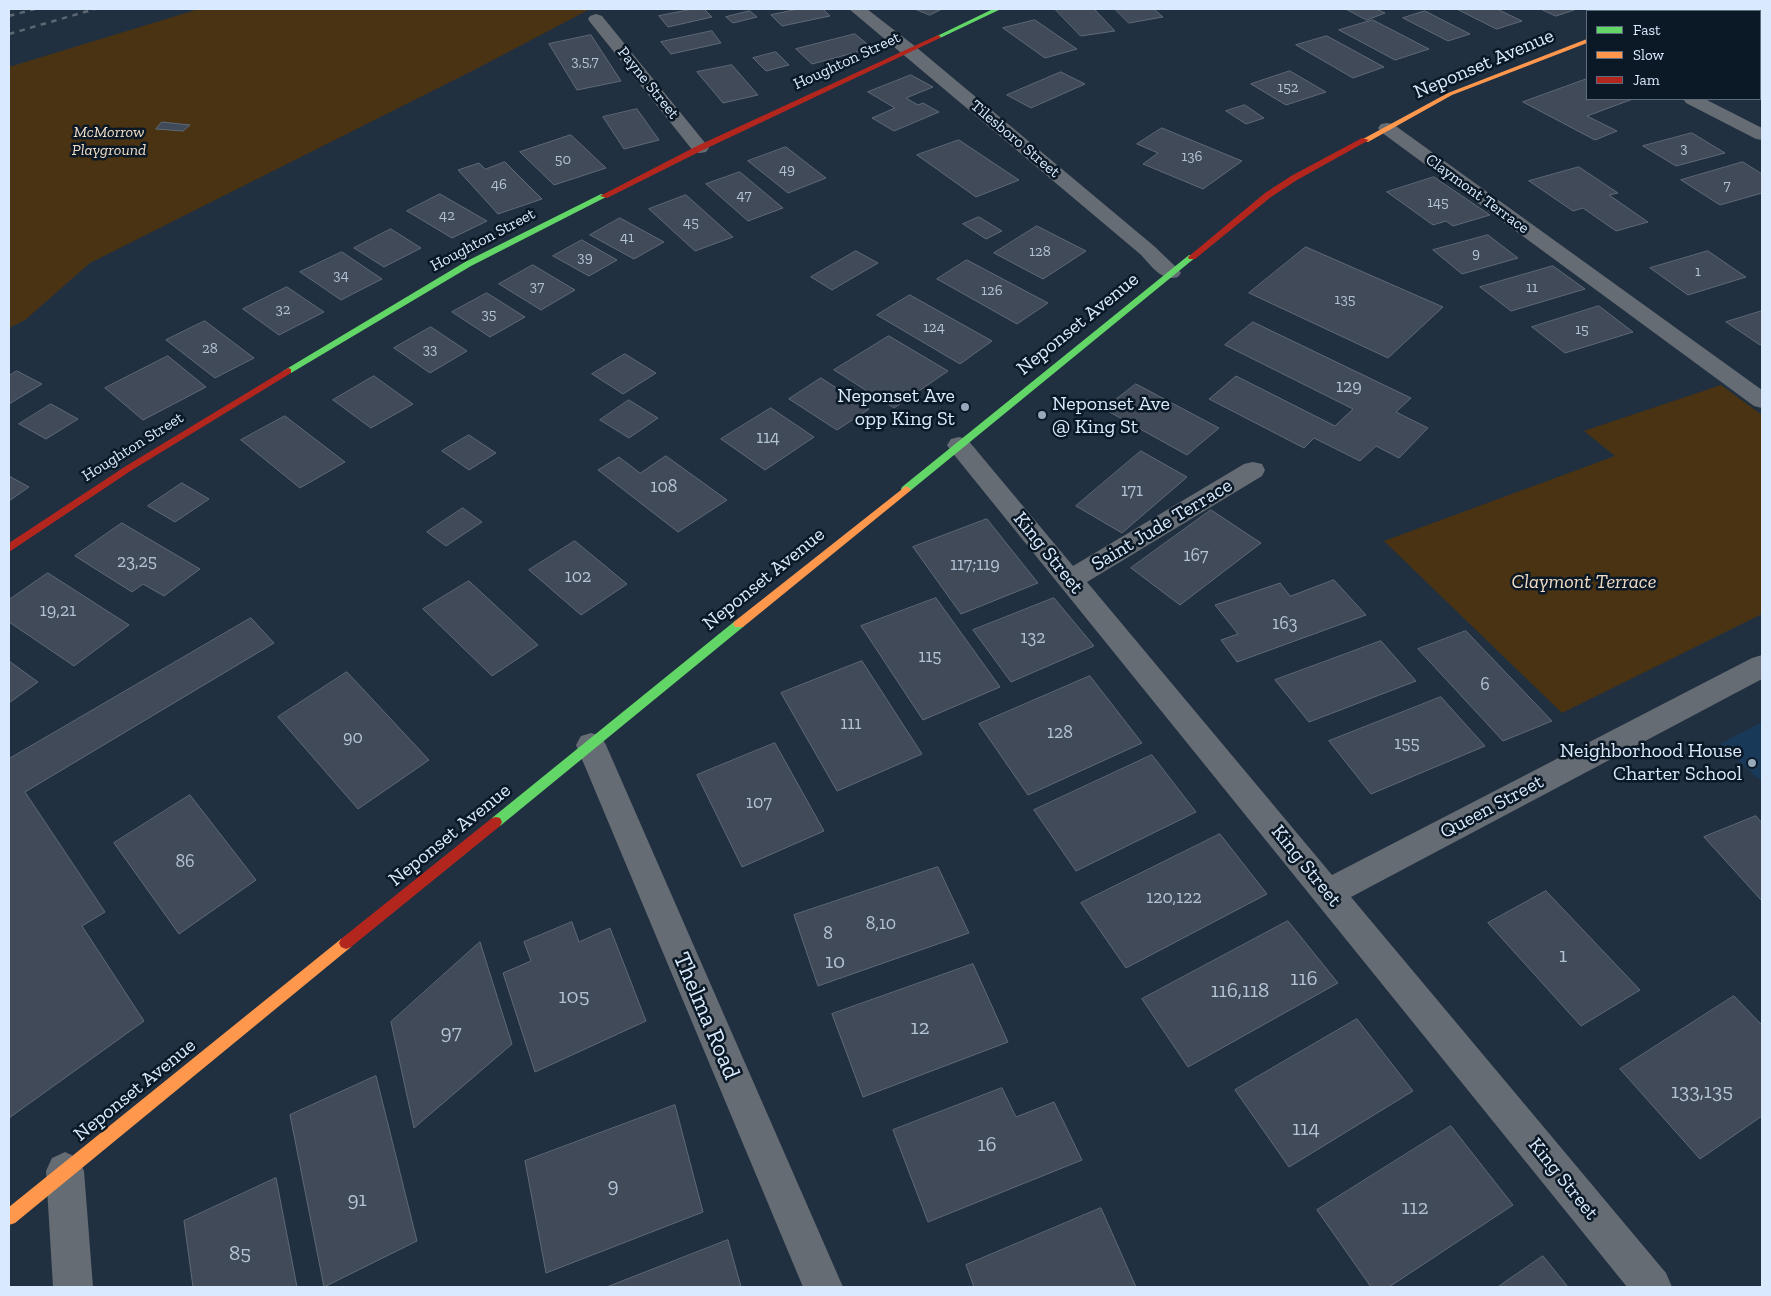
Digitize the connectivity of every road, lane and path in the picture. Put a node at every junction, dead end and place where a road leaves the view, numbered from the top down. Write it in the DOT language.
graph roads {
  1 [pos="857,9"];
  2 [pos="998,9"];
  3 [pos="596,19"];
  4 [pos="1586,43"];
  5 [pos="910,50"];
  6 [pos="1694,100"];
  7 [pos="1387,128"];
  8 [pos="1762,135"];
  9 [pos="700,148"];
  10 [pos="1171,273"];
  11 [pos="1762,401"];
  12 [pos="959,444"];
  13 [pos="1253,470"];
  14 [pos="9,548"];
  15 [pos="1070,580"];
  16 [pos="1762,666"];
  17 [pos="590,745"];
  18 [pos="1328,893"];
  19 [pos="65,1171"];
  20 [pos="9,1217"];
  21 [pos="73,1287"];
  22 [pos="823,1287"];
  23 [pos="1652,1287"];
  1 -- 5 [label="street, Tilesboro Street"];
  2 -- 5 [label="main road, Houghton Street"];
  3 -- 9 [label="street, Payne Street"];
  4 -- 7 [label="main road, Neponset Avenue"];
  5 -- 9 [label="main road, Houghton Street"];
  5 -- 10 [label="street, Tilesboro Street"];
  6 -- 8 [label="street"];
  7 -- 10 [label="main road, Neponset Avenue"];
  7 -- 11 [label="street, Claymont Terrace"];
  9 -- 14 [label="main road, Houghton Street"];
  10 -- 12 [label="main road, Neponset Avenue"];
  12 -- 15 [label="street, King Street"];
  12 -- 17 [label="main road, Neponset Avenue"];
  13 -- 15 [label="street, Saint Jude Terrace"];
  15 -- 18 [label="street, King Street"];
  16 -- 18 [label="street, Queen Street"];
  17 -- 19 [label="main road, Neponset Avenue"];
  17 -- 22 [label="street, Thelma Road"];
  18 -- 23 [label="street, King Street"];
  19 -- 20 [label="main road, Neponset Avenue"];
  19 -- 21 [label="street"];
}
